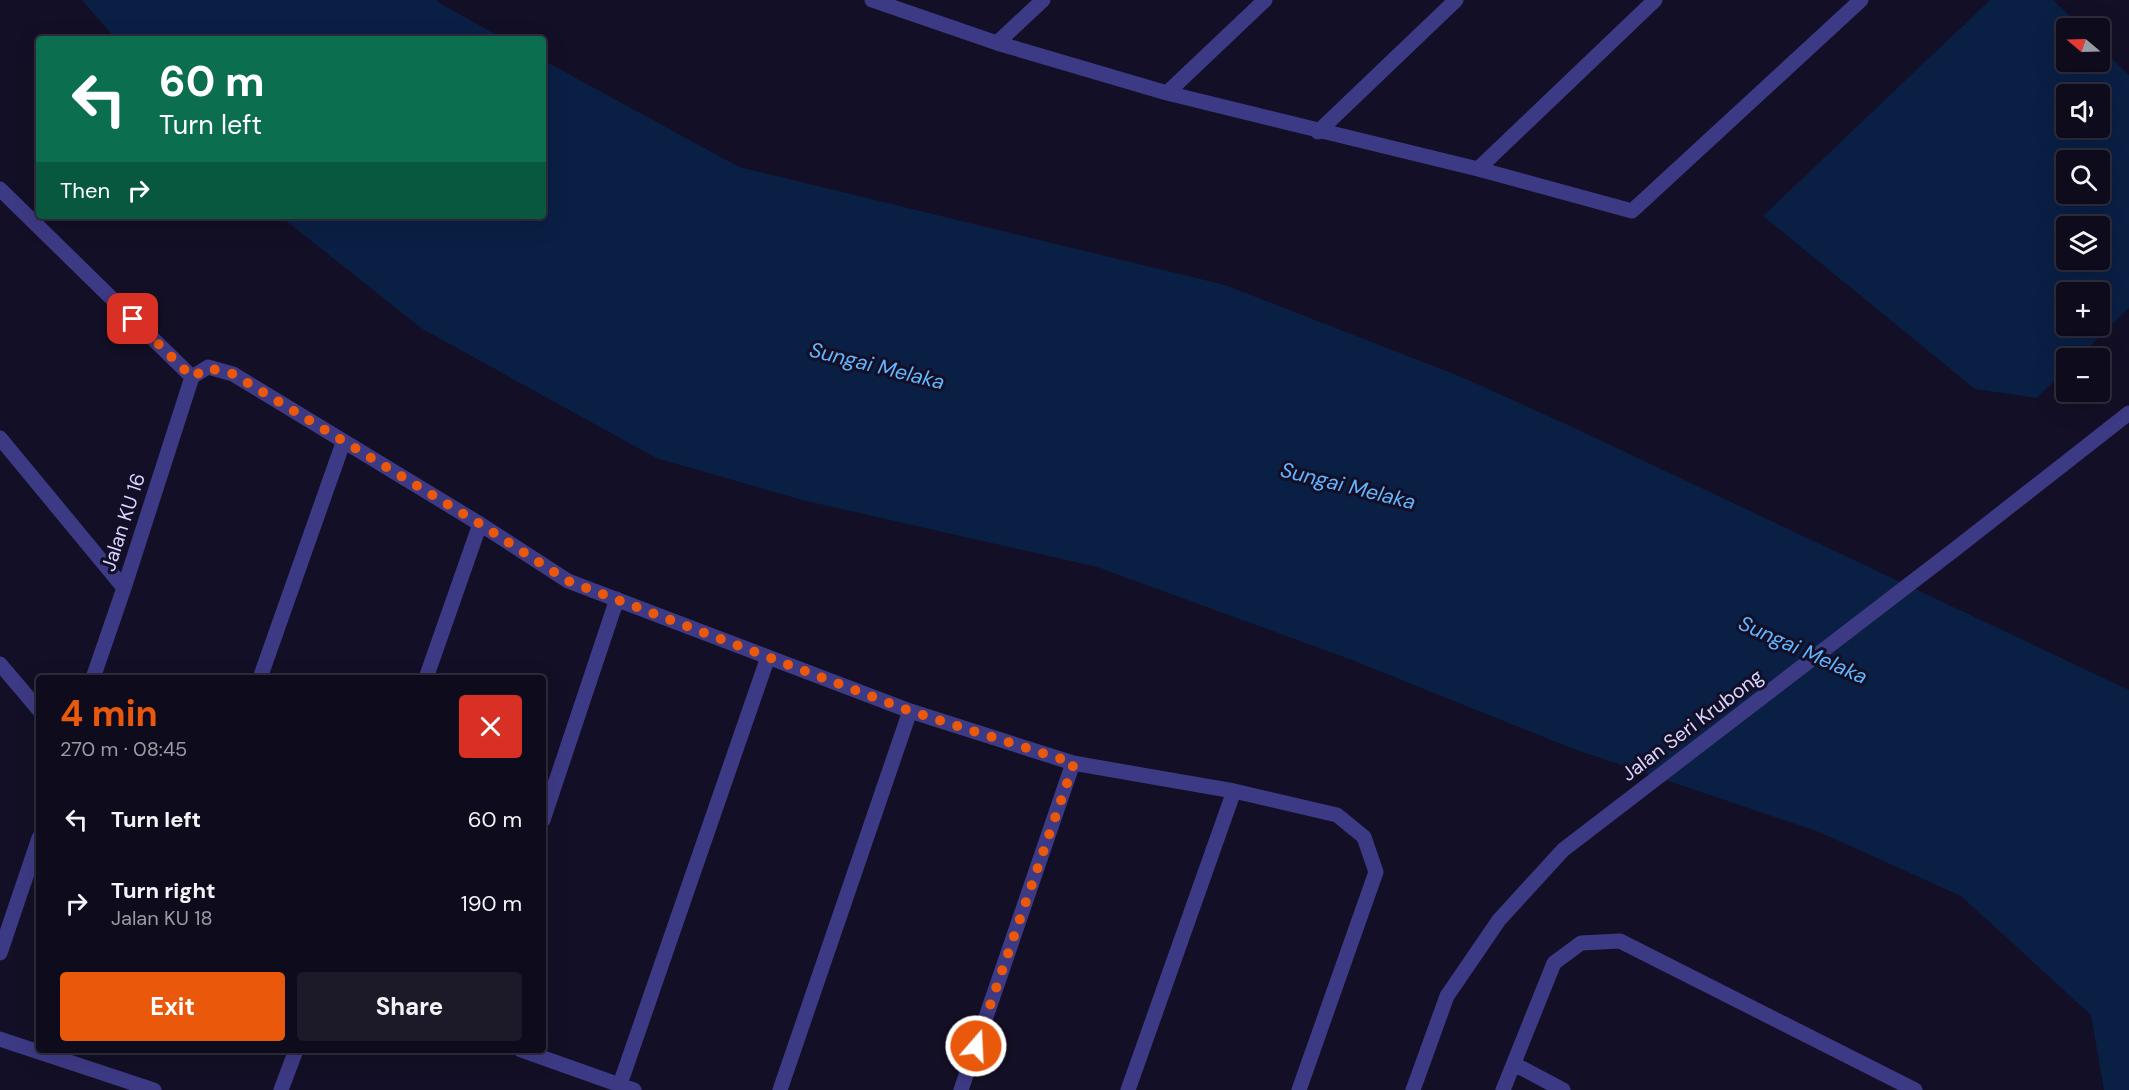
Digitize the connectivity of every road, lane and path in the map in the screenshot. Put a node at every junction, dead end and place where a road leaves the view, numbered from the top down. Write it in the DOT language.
graph roads {
  1 [pos="872,0"];
  2 [pos="1043,0"];
  3 [pos="1265,0"];
  4 [pos="1456,0"];
  5 [pos="1655,0"];
  6 [pos="1861,0"];
  7 [pos="997,43"];
  8 [pos="1167,93"];
  9 [pos="1318,132"];
  10 [pos="1478,169"];
  11 [pos="0,189"];
  12 [pos="192,377"];
  13 [pos="2129,413"];
  14 [pos="0,438"];
  15 [pos="343,443"];
  16 [pos="480,524"];
  17 [pos="124,588"];
  18 [pos="616,599"];
  19 [pos="768,657"];
  20 [pos="0,664"];
  21 [pos="94,675"];
  22 [pos="261,675"];
  23 [pos="427,675"];
  24 [pos="36,706"];
  25 [pos="910,711"];
  26 [pos="1074,763"];
  27 [pos="1234,790"];
  28 [pos="546,811"];
  29 [pos="36,857"];
  30 [pos="32,882"];
  31 [pos="0,953"];
  32 [pos="0,1039"];
  33 [pos="36,1051"];
  34 [pos="42,1053"];
  35 [pos="295,1053"];
  36 [pos="529,1053"];
  37 [pos="1514,1064"];
  38 [pos="624,1088"];
  39 [pos="154,1090"];
  40 [pos="281,1090"];
  41 [pos="780,1090"];
  42 [pos="961,1090"];
  43 [pos="1128,1090"];
  44 [pos="1299,1090"];
  45 [pos="1413,1090"];
  46 [pos="1503,1090"];
  47 [pos="1563,1090"];
  48 [pos="1915,1090"];
  1 -- 7 [label="street"];
  2 -- 7 [label="street"];
  3 -- 8 [label="street"];
  4 -- 9 [label="street"];
  5 -- 10 [label="street"];
  6 -- 10 [label="street"];
  7 -- 8 [label="street"];
  8 -- 9 [label="street"];
  9 -- 10 [label="street"];
  11 -- 12 [label="street"];
  12 -- 15 [label="street"];
  12 -- 17 [label="street, Jalan KU 16"];
  13 -- 45 [label="street, Jalan Seri Krubong"];
  14 -- 17 [label="street"];
  15 -- 16 [label="street"];
  15 -- 22 [label="street"];
  16 -- 18 [label="street"];
  16 -- 23 [label="street"];
  17 -- 21 [label="street, Jalan KU 16"];
  18 -- 19 [label="street"];
  18 -- 28 [label="street"];
  19 -- 25 [label="street"];
  19 -- 38 [label="street"];
  20 -- 24 [label="street"];
  25 -- 26 [label="street"];
  25 -- 41 [label="street"];
  26 -- 27 [label="street"];
  26 -- 42 [label="street"];
  27 -- 43 [label="street"];
  27 -- 44 [label="street"];
  29 -- 30 [label="street"];
  30 -- 31 [label="street"];
  32 -- 33 [label="street"];
  34 -- 39 [label="street"];
  35 -- 40 [label="street"];
  36 -- 38 [label="street"];
  37 -- 46 [label="street"];
  37 -- 47 [label="street"];
  37 -- 48 [label="street"];
}
